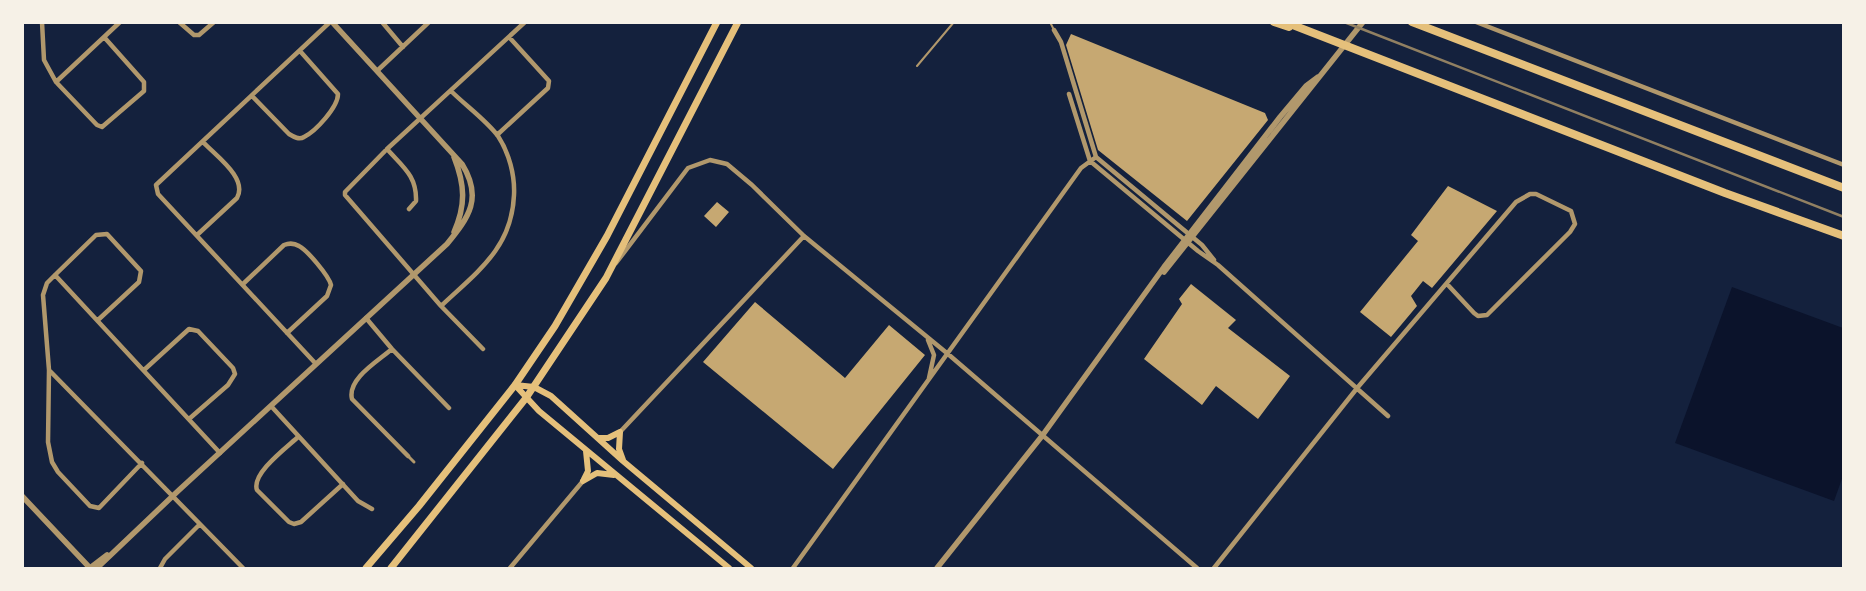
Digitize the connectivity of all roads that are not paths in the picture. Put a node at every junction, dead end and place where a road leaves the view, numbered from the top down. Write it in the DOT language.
graph roads {
  1 [pos="42,22"];
  2 [pos="120,22"];
  3 [pos="179,22"];
  4 [pos="214,22"];
  5 [pos="331,22"];
  6 [pos="382,22"];
  7 [pos="429,22"];
  8 [pos="525,22"];
  9 [pos="717,22"];
  10 [pos="738,22"];
  11 [pos="954,22"];
  12 [pos="1050,22"];
  13 [pos="1274,22"];
  14 [pos="1284,22"];
  15 [pos="1363,22"];
  16 [pos="1412,22"];
  17 [pos="1476,22"];
  18 [pos="1054,30"];
  19 [pos="104,37"];
  20 [pos="509,37"];
  21 [pos="1332,42"];
  22 [pos="403,47"];
  23 [pos="300,51"];
  24 [pos="917,66"];
  25 [pos="377,71"];
  26 [pos="56,82"];
  27 [pos="451,91"];
  28 [pos="1069,94"];
  29 [pos="252,96"];
  30 [pos="421,118"];
  31 [pos="497,135"];
  32 [pos="203,142"];
  33 [pos="387,149"];
  34 [pos="1096,157"];
  35 [pos="1090,162"];
  36 [pos="1844,165"];
  37 [pos="1844,188"];
  38 [pos="409,209"];
  39 [pos="197,236"];
  40 [pos="804,236"];
  41 [pos="1844,236"];
  42 [pos="1189,239"];
  43 [pos="55,275"];
  44 [pos="413,275"];
  45 [pos="606,278"];
  46 [pos="243,284"];
  47 [pos="1447,284"];
  48 [pos="441,306"];
  49 [pos="366,318"];
  50 [pos="98,320"];
  51 [pos="287,333"];
  52 [pos="924,335"];
  53 [pos="392,349"];
  54 [pos="483,349"];
  55 [pos="948,354"];
  56 [pos="316,364"];
  57 [pos="49,370"];
  58 [pos="144,370"];
  59 [pos="928,382"];
  60 [pos="515,384"];
  61 [pos="534,387"];
  62 [pos="1358,387"];
  63 [pos="526,398"];
  64 [pos="271,406"];
  65 [pos="449,408"];
  66 [pos="1388,416"];
  67 [pos="189,419"];
  68 [pos="620,432"];
  69 [pos="1042,436"];
  70 [pos="298,437"];
  71 [pos="598,438"];
  72 [pos="586,451"];
  73 [pos="220,452"];
  74 [pos="408,456"];
  75 [pos="623,461"];
  76 [pos="414,462"];
  77 [pos="142,463"];
  78 [pos="616,476"];
  79 [pos="584,481"];
  80 [pos="343,484"];
  81 [pos="22,496"];
  82 [pos="173,496"];
  83 [pos="373,510"];
  84 [pos="200,524"];
  85 [pos="119,546"];
  86 [pos="90,568"];
  87 [pos="97,568"];
  88 [pos="160,568"];
  89 [pos="243,568"];
  90 [pos="366,568"];
  91 [pos="391,568"];
  92 [pos="510,568"];
  93 [pos="729,568"];
  94 [pos="751,568"];
  95 [pos="793,568"];
  96 [pos="937,568"];
  97 [pos="1197,568"];
  98 [pos="1214,568"];
  1 -- 26 [label="street"];
  2 -- 19 [label="street"];
  3 -- 4 [label="street"];
  5 -- 23 [label="street"];
  5 -- 25 [label="street"];
  6 -- 22 [label="street"];
  7 -- 22 [label="street"];
  8 -- 20 [label="street"];
  9 -- 60 [label="main road"];
  10 -- 45 [label="main road"];
  11 -- 24 [label="lane"];
  12 -- 18 [label="lane"];
  13 -- 21 [label="highway"];
  14 -- 21 [label="highway"];
  15 -- 42 [label="street"];
  16 -- 37 [label="highway"];
  17 -- 36 [label="street"];
  18 -- 34 [label="street"];
  19 -- 26 [label="street"];
  19 -- 26 [label="street"];
  20 -- 27 [label="street"];
  20 -- 31 [label="street"];
  21 -- 41 [label="highway"];
  22 -- 25 [label="street"];
  23 -- 29 [label="street"];
  23 -- 29 [label="street"];
  25 -- 30 [label="street"];
  27 -- 30 [label="street"];
  27 -- 31 [label="street"];
  28 -- 35 [label="street"];
  29 -- 32 [label="street"];
  30 -- 33 [label="street"];
  30 -- 44 [label="street"];
  31 -- 48 [label="street"];
  32 -- 39 [label="street"];
  32 -- 39 [label="street"];
  33 -- 38 [label="street"];
  33 -- 44 [label="street"];
  34 -- 35 [label="street"];
  34 -- 42 [label="street"];
  35 -- 42 [label="street"];
  35 -- 55 [label="street"];
  39 -- 46 [label="street"];
  40 -- 45 [label="street"];
  40 -- 52 [label="street"];
  40 -- 68 [label="street"];
  42 -- 62 [label="street"];
  42 -- 69 [label="street"];
  43 -- 50 [label="street"];
  43 -- 50 [label="street"];
  43 -- 57 [label="street"];
  44 -- 48 [label="street"];
  44 -- 49 [label="street"];
  45 -- 61 [label="main road"];
  46 -- 51 [label="street"];
  46 -- 51 [label="street"];
  47 -- 47 [label="street"];
  47 -- 62 [label="street"];
  48 -- 54 [label="street"];
  49 -- 53 [label="street"];
  49 -- 56 [label="street"];
  50 -- 58 [label="street"];
  51 -- 56 [label="street"];
  52 -- 55 [label="street"];
  52 -- 59 [label="street"];
  53 -- 65 [label="street"];
  53 -- 74 [label="street"];
  55 -- 59 [label="street"];
  55 -- 69 [label="street"];
  56 -- 64 [label="street"];
  57 -- 77 [label="street"];
  57 -- 77 [label="street"];
  58 -- 67 [label="street"];
  58 -- 67 [label="street"];
  59 -- 95 [label="street"];
  60 -- 61 [label="main road"];
  60 -- 63 [label="main road"];
  60 -- 90 [label="main road"];
  61 -- 63 [label="main road"];
  61 -- 71 [label="main road"];
  62 -- 66 [label="street"];
  62 -- 98 [label="street"];
  63 -- 72 [label="main road"];
  63 -- 91 [label="main road"];
  64 -- 70 [label="street"];
  64 -- 73 [label="street"];
  67 -- 73 [label="street"];
  68 -- 71 [label="main road"];
  68 -- 75 [label="main road"];
  69 -- 96 [label="street"];
  69 -- 97 [label="street"];
  70 -- 80 [label="street"];
  70 -- 80 [label="street"];
  71 -- 75 [label="main road"];
  72 -- 78 [label="main road"];
  72 -- 79 [label="main road"];
  73 -- 82 [label="street"];
  74 -- 76 [label="street"];
  75 -- 94 [label="main road"];
  77 -- 82 [label="street"];
  78 -- 79 [label="main road"];
  78 -- 93 [label="main road"];
  79 -- 92 [label="street"];
  80 -- 83 [label="street"];
  81 -- 86 [label="street"];
  82 -- 84 [label="street"];
  82 -- 85 [label="street"];
  84 -- 88 [label="street"];
  84 -- 89 [label="street"];
  85 -- 86 [label="street"];
  85 -- 87 [label="street"];
}
